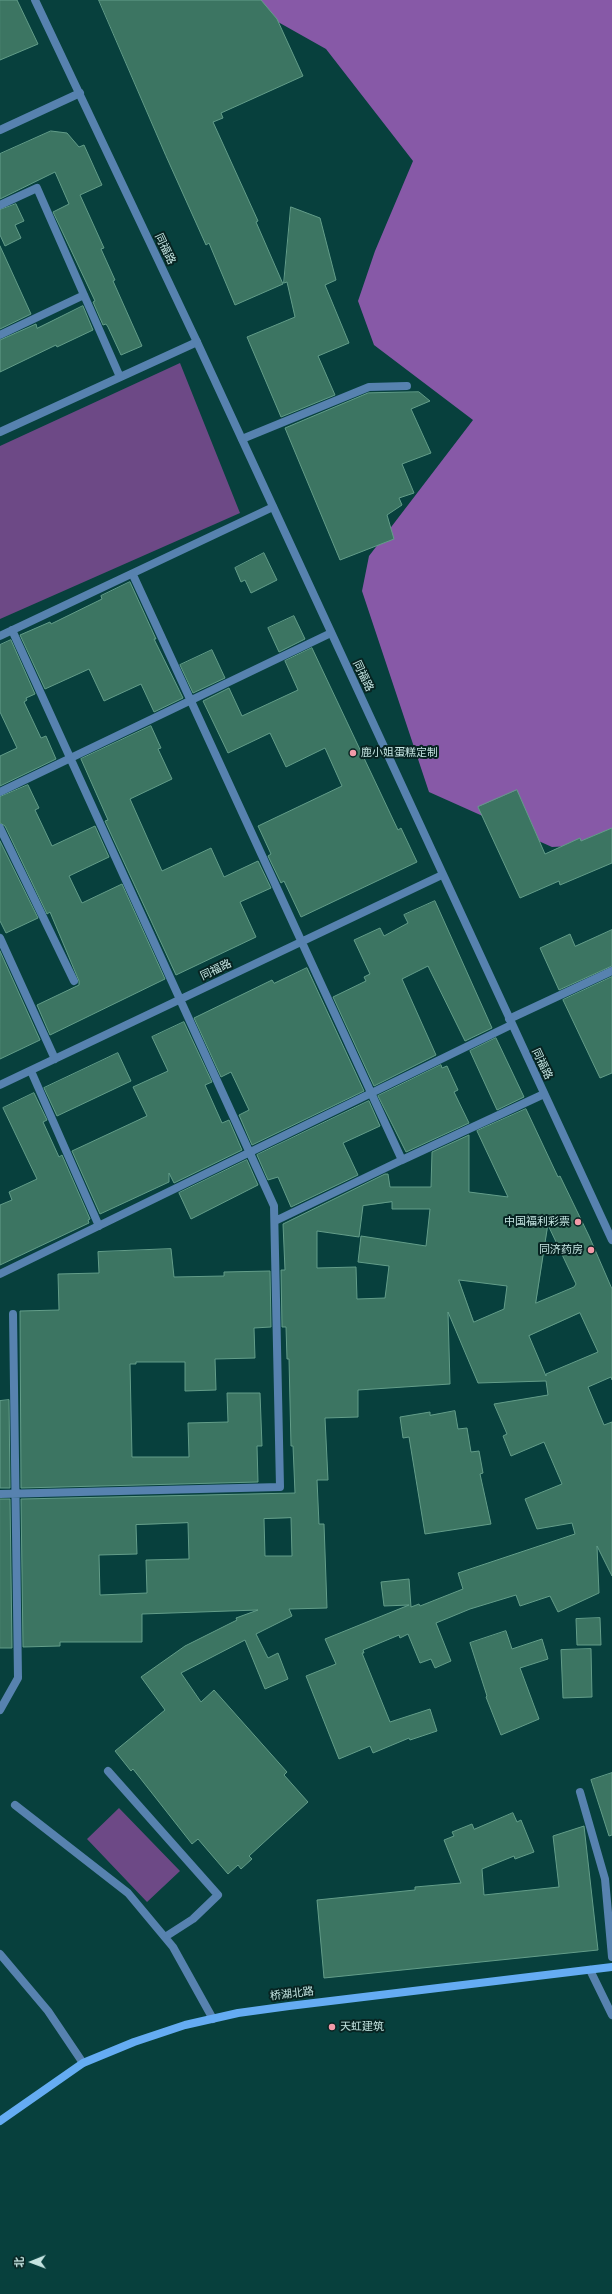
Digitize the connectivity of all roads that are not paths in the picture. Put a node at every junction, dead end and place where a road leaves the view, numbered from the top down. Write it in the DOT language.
graph roads {
  1 [pos="35,0"];
  2 [pos="80,93"];
  3 [pos="0,130"];
  4 [pos="0,205"];
  5 [pos="84,295"];
  6 [pos="0,335"];
  7 [pos="197,342"];
  8 [pos="120,377"];
  9 [pos="407,386"];
  10 [pos="0,432"];
  11 [pos="242,439"];
  12 [pos="273,507"];
  13 [pos="133,575"];
  14 [pos="12,630"];
  15 [pos="331,633"];
  16 [pos="0,636"];
  17 [pos="191,700"];
  18 [pos="70,758"];
  19 [pos="0,792"];
  20 [pos="0,828"];
  21 [pos="442,875"];
  22 [pos="0,938"];
  23 [pos="302,942"];
  24 [pos="612,971"];
  25 [pos="74,981"];
  26 [pos="180,1000"];
  27 [pos="510,1022"];
  28 [pos="55,1059"];
  29 [pos="31,1071"];
  30 [pos="0,1086"];
  31 [pos="372,1093"];
  32 [pos="544,1094"];
  33 [pos="251,1153"];
  34 [pos="402,1160"];
  35 [pos="274,1221"];
  36 [pos="99,1226"];
  37 [pos="612,1240"];
  38 [pos="0,1274"];
  39 [pos="13,1314"];
  40 [pos="0,1494"];
  41 [pos="16,1494"];
  42 [pos="0,1710"];
  43 [pos="108,1771"];
  44 [pos="580,1792"];
  45 [pos="15,1805"];
  46 [pos="165,1936"];
  47 [pos="0,1954"];
  48 [pos="612,1957"];
  49 [pos="612,1967"];
  50 [pos="590,1970"];
  51 [pos="612,2015"];
  52 [pos="213,2019"];
  53 [pos="83,2063"];
  54 [pos="0,2121"];
  1 -- 2 [label="street, 同福路"];
  2 -- 3 [label="street"];
  2 -- 7 [label="street, 同福路"];
  4 -- 5 [label="street"];
  5 -- 6 [label="street"];
  5 -- 8 [label="street"];
  7 -- 8 [label="street"];
  7 -- 11 [label="street, 同福路"];
  8 -- 10 [label="street"];
  9 -- 11 [label="street"];
  11 -- 12 [label="street, 同福路"];
  12 -- 13 [label="street"];
  12 -- 15 [label="street, 同福路"];
  13 -- 14 [label="street"];
  13 -- 17 [label="street"];
  14 -- 16 [label="street"];
  14 -- 18 [label="street"];
  15 -- 17 [label="street"];
  15 -- 21 [label="street, 同福路"];
  17 -- 18 [label="street"];
  17 -- 23 [label="street"];
  18 -- 19 [label="street"];
  18 -- 26 [label="street"];
  20 -- 25 [label="street"];
  21 -- 23 [label="street, 同福路"];
  21 -- 27 [label="street, 同福路"];
  22 -- 28 [label="street"];
  23 -- 26 [label="street, 同福路"];
  23 -- 31 [label="street"];
  24 -- 27 [label="street"];
  26 -- 28 [label="street, 同福路"];
  26 -- 33 [label="street"];
  27 -- 31 [label="street"];
  27 -- 32 [label="street, 同福路"];
  28 -- 29 [label="street, 同福路"];
  29 -- 30 [label="street, 同福路"];
  29 -- 36 [label="street"];
  31 -- 33 [label="street"];
  31 -- 34 [label="street"];
  32 -- 34 [label="street"];
  32 -- 37 [label="street, 同福路"];
  33 -- 35 [label="street"];
  33 -- 36 [label="street"];
  34 -- 35 [label="street"];
  35 -- 41 [label="street"];
  36 -- 38 [label="street"];
  39 -- 41 [label="street"];
  40 -- 41 [label="street"];
  41 -- 42 [label="street"];
  43 -- 46 [label="street"];
  44 -- 48 [label="street"];
  45 -- 46 [label="street"];
  46 -- 52 [label="street"];
  47 -- 53 [label="street"];
  49 -- 50 [label="main road, 桥湖北路"];
  50 -- 51 [label="street"];
  50 -- 52 [label="main road, 桥湖北路"];
  52 -- 53 [label="main road, 桥湖北路"];
  53 -- 54 [label="main road, 桥湖北路"];
}
